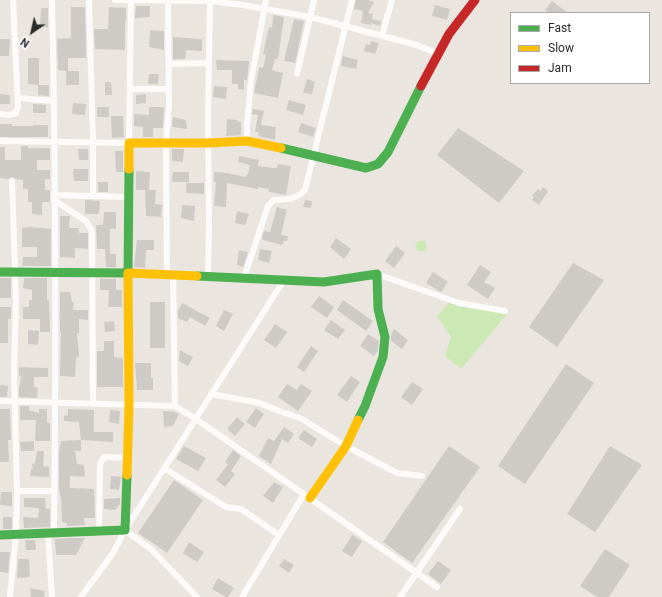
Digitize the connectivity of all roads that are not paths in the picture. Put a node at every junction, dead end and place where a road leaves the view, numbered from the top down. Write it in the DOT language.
graph roads {
  1 [pos="13,0"];
  2 [pos="52,0"];
  3 [pos="89,0"];
  4 [pos="115,0"];
  5 [pos="130,0"];
  6 [pos="168,0"];
  7 [pos="266,0"];
  8 [pos="314,0"];
  9 [pos="352,0"];
  10 [pos="392,0"];
  11 [pos="475,0"];
  12 [pos="210,1"];
  13 [pos="243,2"];
  14 [pos="264,8"];
  15 [pos="310,16"];
  16 [pos="345,26"];
  17 [pos="382,36"];
  18 [pos="438,54"];
  19 [pos="208,63"];
  20 [pos="168,64"];
  21 [pos="297,74"];
  22 [pos="130,89"];
  23 [pos="168,89"];
  24 [pos="18,98"];
  25 [pos="54,101"];
  26 [pos="0,114"];
  27 [pos="0,141"];
  28 [pos="247,141"];
  29 [pos="54,142"];
  30 [pos="93,142"];
  31 [pos="129,143"];
  32 [pos="166,143"];
  33 [pos="208,143"];
  34 [pos="314,155"];
  35 [pos="12,181"];
  36 [pos="93,196"];
  37 [pos="54,197"];
  38 [pos="128,197"];
  39 [pos="0,272"];
  40 [pos="14,272"];
  41 [pos="55,272"];
  42 [pos="93,273"];
  43 [pos="128,273"];
  44 [pos="376,274"];
  45 [pos="170,275"];
  46 [pos="208,277"];
  47 [pos="244,278"];
  48 [pos="284,280"];
  49 [pos="505,312"];
  50 [pos="211,394"];
  51 [pos="0,401"];
  52 [pos="16,402"];
  53 [pos="55,403"];
  54 [pos="93,404"];
  55 [pos="129,405"];
  56 [pos="175,406"];
  57 [pos="196,419"];
  58 [pos="346,446"];
  59 [pos="127,458"];
  60 [pos="164,468"];
  61 [pos="422,476"];
  62 [pos="54,490"];
  63 [pos="17,491"];
  64 [pos="307,496"];
  65 [pos="460,509"];
  66 [pos="125,530"];
  67 [pos="99,531"];
  68 [pos="16,534"];
  69 [pos="51,534"];
  70 [pos="0,535"];
  71 [pos="279,535"];
  72 [pos="417,573"];
  73 [pos="437,587"];
  74 [pos="10,597"];
  75 [pos="52,597"];
  76 [pos="81,597"];
  77 [pos="197,597"];
  78 [pos="242,597"];
  79 [pos="400,597"];
  1 -- 24 [label="street"];
  2 -- 25 [label="street"];
  3 -- 30 [label="street"];
  4 -- 5 [label="street"];
  5 -- 6 [label="street"];
  5 -- 22 [label="street"];
  6 -- 12 [label="street"];
  6 -- 20 [label="street"];
  7 -- 14 [label="street"];
  8 -- 15 [label="street"];
  9 -- 16 [label="street"];
  10 -- 17 [label="street"];
  11 -- 18 [label="street"];
  12 -- 13 [label="street"];
  12 -- 19 [label="street"];
  13 -- 14 [label="street"];
  14 -- 15 [label="street"];
  14 -- 28 [label="street"];
  15 -- 16 [label="street"];
  15 -- 21 [label="street"];
  16 -- 17 [label="street"];
  16 -- 34 [label="street"];
  17 -- 18 [label="street"];
  18 -- 34 [label="street"];
  19 -- 20 [label="street"];
  19 -- 33 [label="street"];
  20 -- 23 [label="street"];
  22 -- 23 [label="street"];
  22 -- 31 [label="street"];
  23 -- 32 [label="street"];
  24 -- 25 [label="street"];
  24 -- 26 [label="street"];
  25 -- 29 [label="street"];
  27 -- 29 [label="street"];
  28 -- 33 [label="street"];
  28 -- 34 [label="street"];
  29 -- 30 [label="street"];
  29 -- 37 [label="street"];
  30 -- 31 [label="street"];
  30 -- 36 [label="street"];
  31 -- 32 [label="street"];
  31 -- 38 [label="street"];
  32 -- 33 [label="street"];
  32 -- 45 [label="street"];
  33 -- 46 [label="street"];
  34 -- 47 [label="street"];
  35 -- 40 [label="street"];
  36 -- 37 [label="street"];
  36 -- 38 [label="street"];
  37 -- 41 [label="street"];
  37 -- 42 [label="street"];
  38 -- 43 [label="street"];
  39 -- 40 [label="street"];
  40 -- 41 [label="street"];
  40 -- 52 [label="street"];
  41 -- 42 [label="street"];
  41 -- 53 [label="street"];
  42 -- 43 [label="street"];
  42 -- 54 [label="street"];
  43 -- 45 [label="street"];
  43 -- 55 [label="street"];
  44 -- 48 [label="street"];
  44 -- 49 [label="street"];
  44 -- 58 [label="street"];
  45 -- 46 [label="street"];
  45 -- 56 [label="street"];
  46 -- 47 [label="street"];
  47 -- 48 [label="street"];
  48 -- 50 [label="street"];
  50 -- 57 [label="street"];
  50 -- 58 [label="street"];
  51 -- 52 [label="street"];
  52 -- 53 [label="street"];
  52 -- 63 [label="street"];
  53 -- 54 [label="street"];
  53 -- 62 [label="street"];
  54 -- 55 [label="street"];
  55 -- 56 [label="street"];
  55 -- 59 [label="street"];
  56 -- 57 [label="street"];
  57 -- 60 [label="street"];
  57 -- 64 [label="street"];
  58 -- 61 [label="street"];
  58 -- 64 [label="street"];
  59 -- 66 [label="street"];
  59 -- 67 [label="street"];
  60 -- 66 [label="street"];
  60 -- 71 [label="street"];
  62 -- 63 [label="street"];
  62 -- 69 [label="street"];
  63 -- 68 [label="street"];
  64 -- 71 [label="street"];
  64 -- 72 [label="street"];
  65 -- 72 [label="street"];
  66 -- 67 [label="street"];
  66 -- 76 [label="street"];
  66 -- 77 [label="street"];
  67 -- 69 [label="street"];
  68 -- 69 [label="street"];
  68 -- 70 [label="street"];
  68 -- 74 [label="street"];
  69 -- 75 [label="street"];
  71 -- 78 [label="street"];
  72 -- 73 [label="street"];
  72 -- 79 [label="street"];
}
